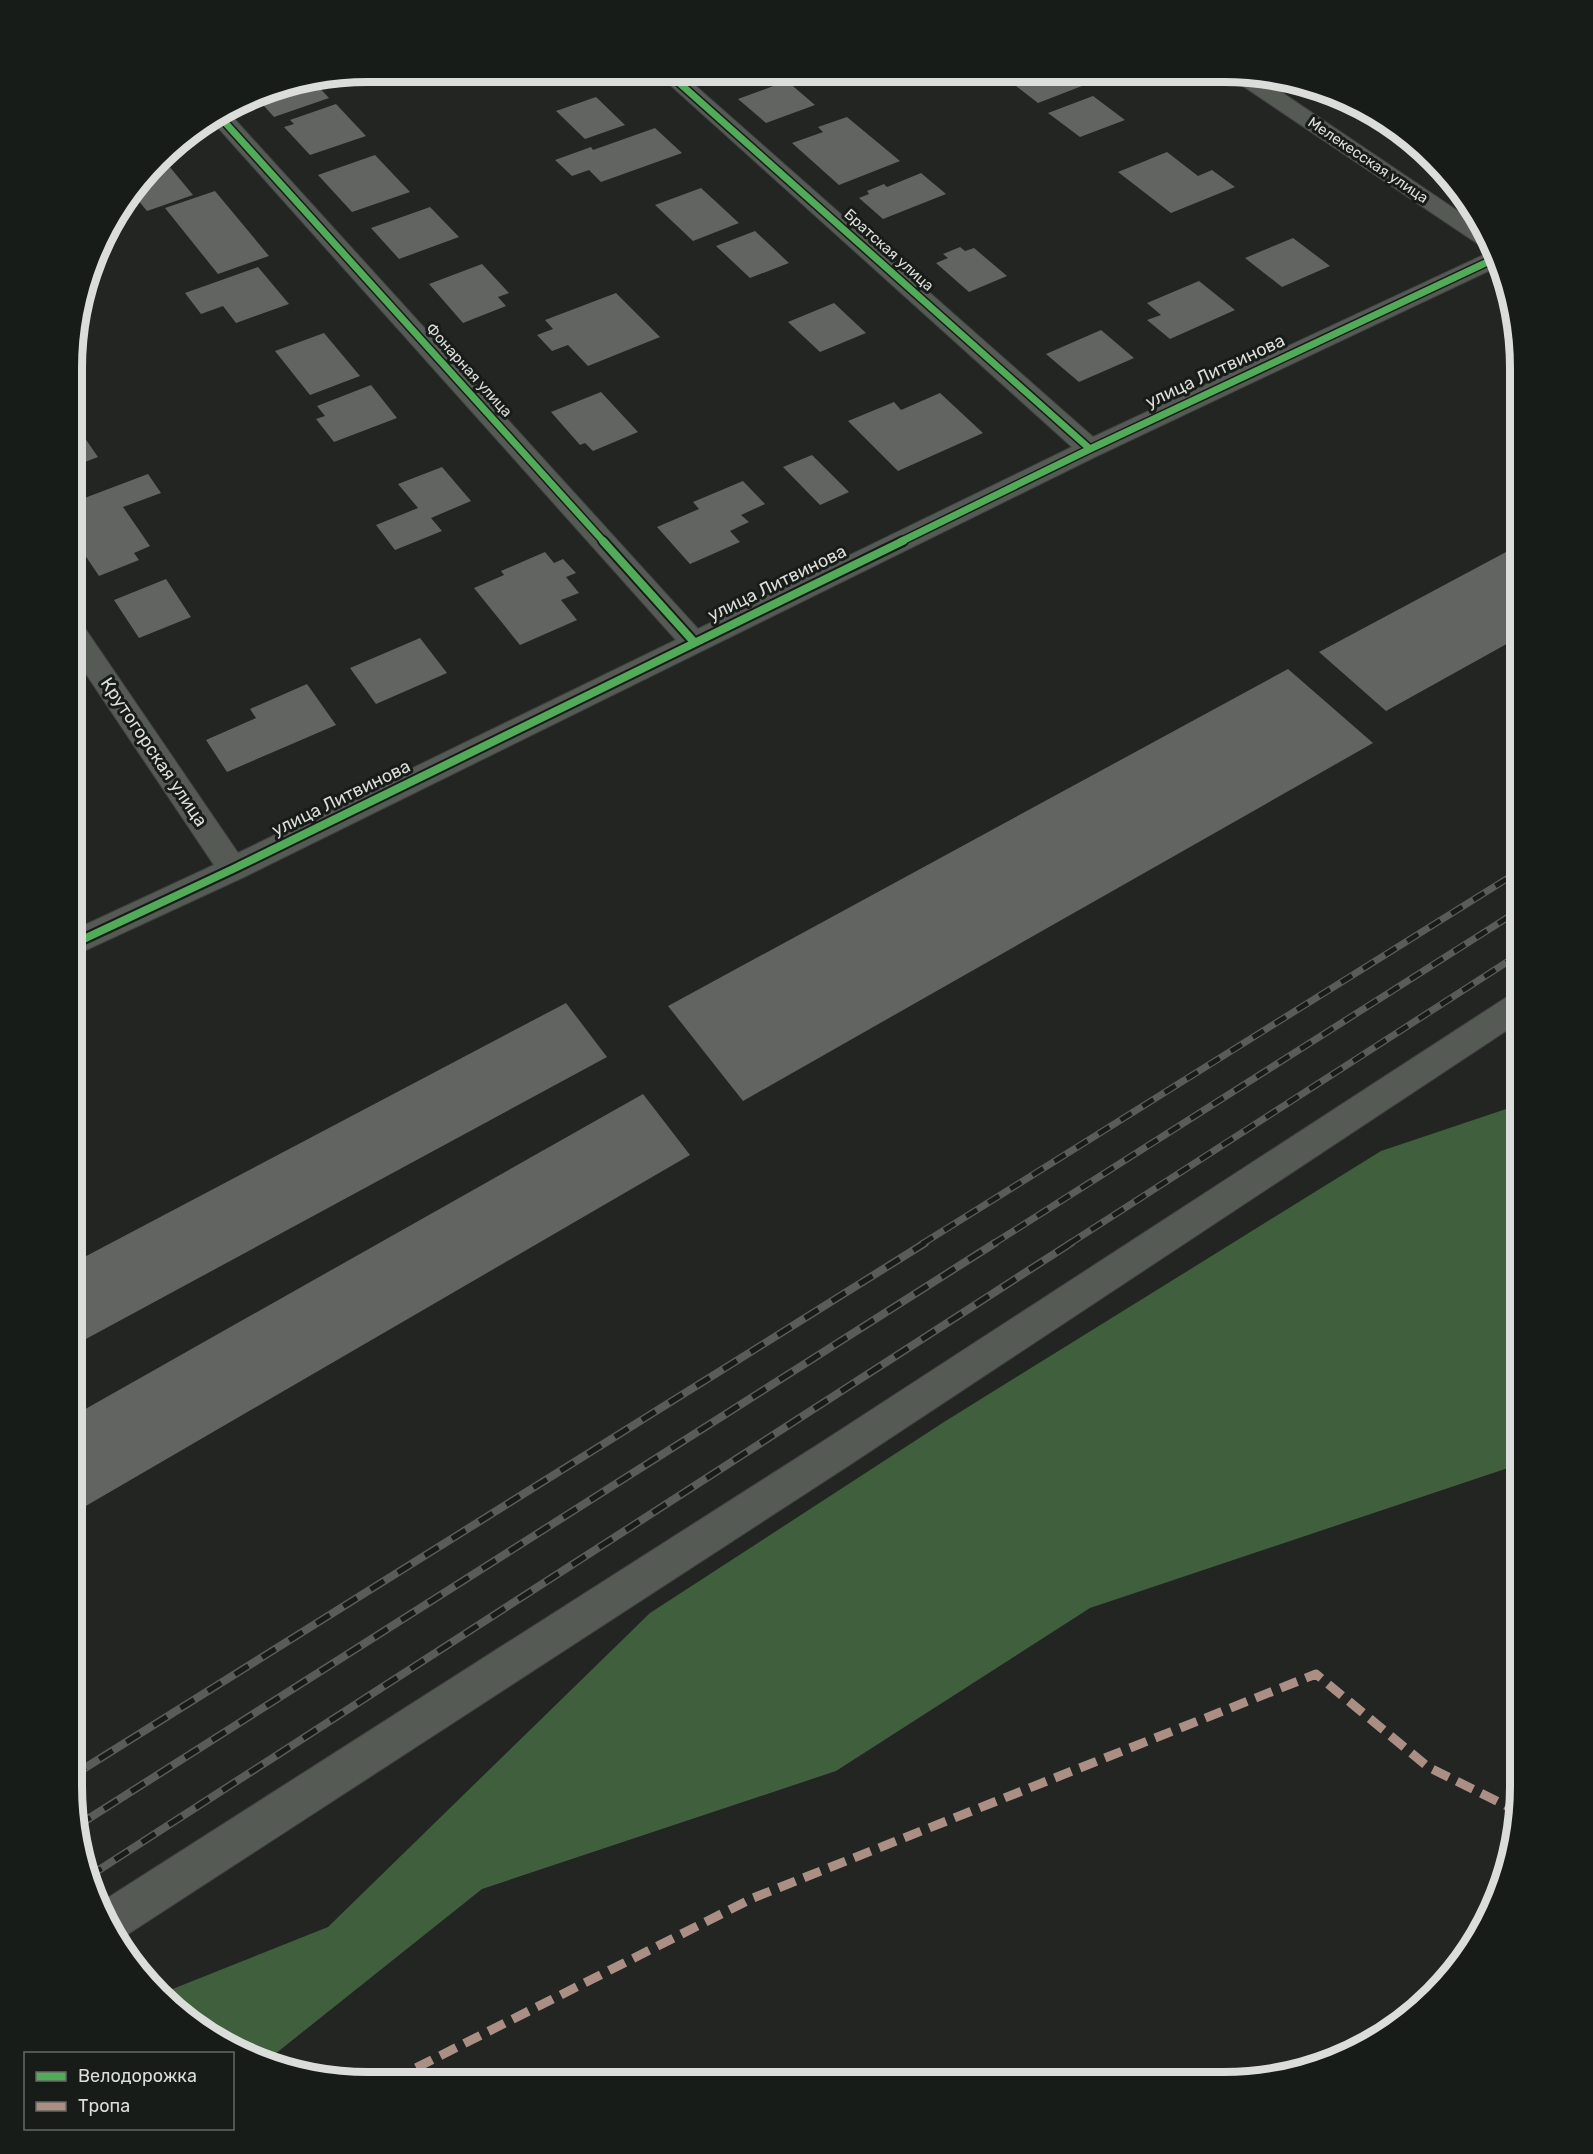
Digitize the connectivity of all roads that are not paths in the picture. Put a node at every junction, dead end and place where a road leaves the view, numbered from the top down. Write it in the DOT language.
graph roads {
  1 [pos="678,82"];
  2 [pos="1256,84"];
  3 [pos="224,122"];
  4 [pos="1477,234"];
  5 [pos="1489,260"];
  6 [pos="1090,449"];
  7 [pos="694,642"];
  8 [pos="82,646"];
  9 [pos="233,869"];
  10 [pos="82,940"];
  11 [pos="1510,1011"];
  12 [pos="115,1918"];
  1 -- 6 [label="street, Братская улица"];
  2 -- 4 [label="street, Мелекесская улица"];
  3 -- 7 [label="street, Фонарная улица"];
  5 -- 6 [label="street, улица Литвинова"];
  6 -- 7 [label="street, улица Литвинова"];
  7 -- 9 [label="street, улица Литвинова"];
  8 -- 9 [label="street, Крутогорская улица"];
  9 -- 10 [label="street, улица Литвинова"];
  11 -- 12 [label="street"];
}
